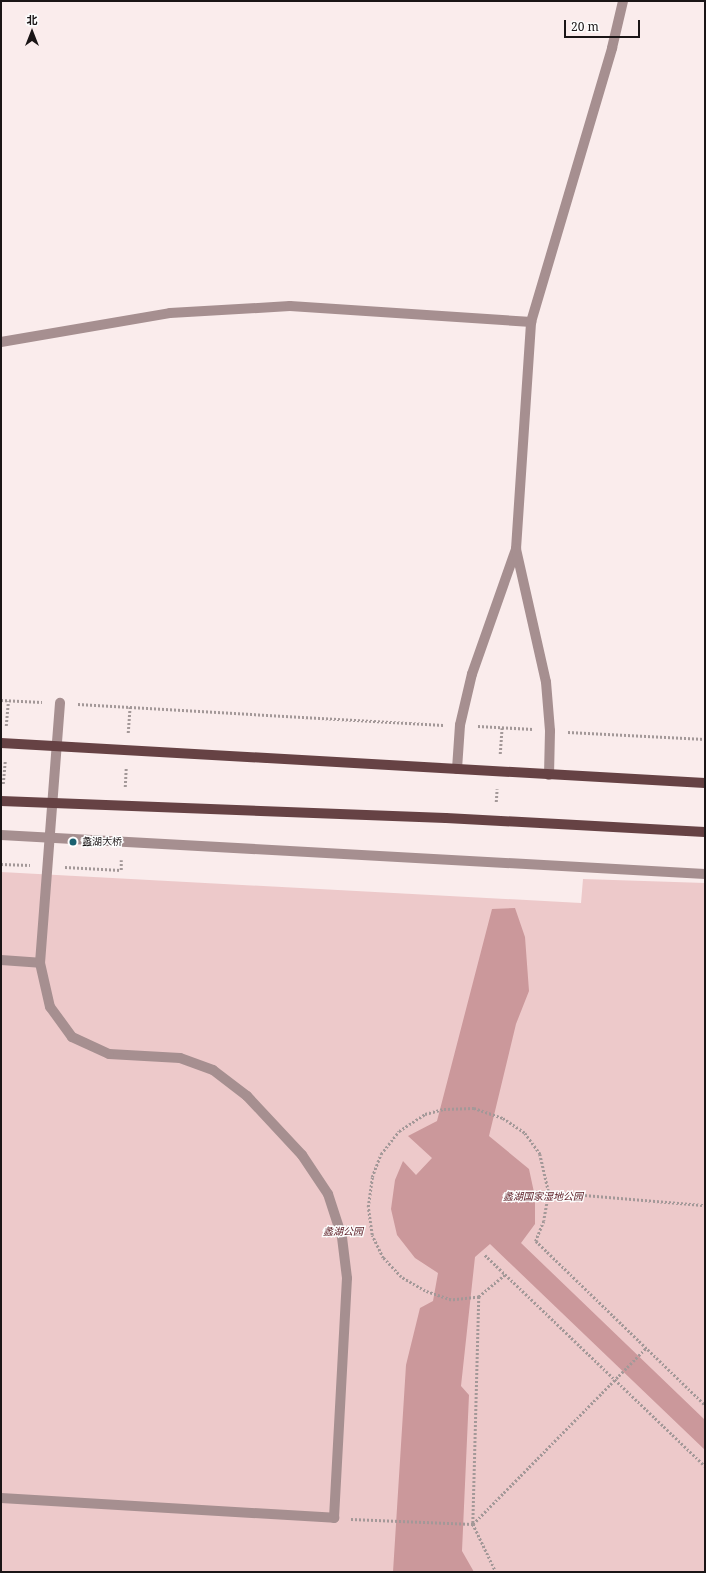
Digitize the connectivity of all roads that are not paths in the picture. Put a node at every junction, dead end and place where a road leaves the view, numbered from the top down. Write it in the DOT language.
graph roads {
  1 [pos="622,1"];
  2 [pos="530,322"];
  3 [pos="1,342"];
  4 [pos="516,549"];
  5 [pos="60,703"];
  6 [pos="3,744"];
  7 [pos="56,747"];
  8 [pos="457,770"];
  9 [pos="549,774"];
  10 [pos="705,783"];
  11 [pos="2,801"];
  12 [pos="51,804"];
  13 [pos="705,832"];
  14 [pos="1,835"];
  15 [pos="49,838"];
  16 [pos="705,874"];
  17 [pos="1,960"];
  18 [pos="40,963"];
  19 [pos="1,1498"];
  1 -- 2 [label="street"];
  2 -- 3 [label="street"];
  2 -- 4 [label="street"];
  4 -- 8 [label="street"];
  4 -- 9 [label="street"];
  5 -- 7 [label="street"];
  6 -- 7 [label="main road"];
  7 -- 8 [label="main road"];
  7 -- 12 [label="street"];
  8 -- 9 [label="main road"];
  9 -- 10 [label="main road"];
  11 -- 12 [label="main road"];
  12 -- 13 [label="main road"];
  12 -- 15 [label="street"];
  14 -- 15 [label="street"];
  15 -- 16 [label="street"];
  15 -- 18 [label="street"];
  17 -- 18 [label="street"];
  18 -- 19 [label="street"];
}
